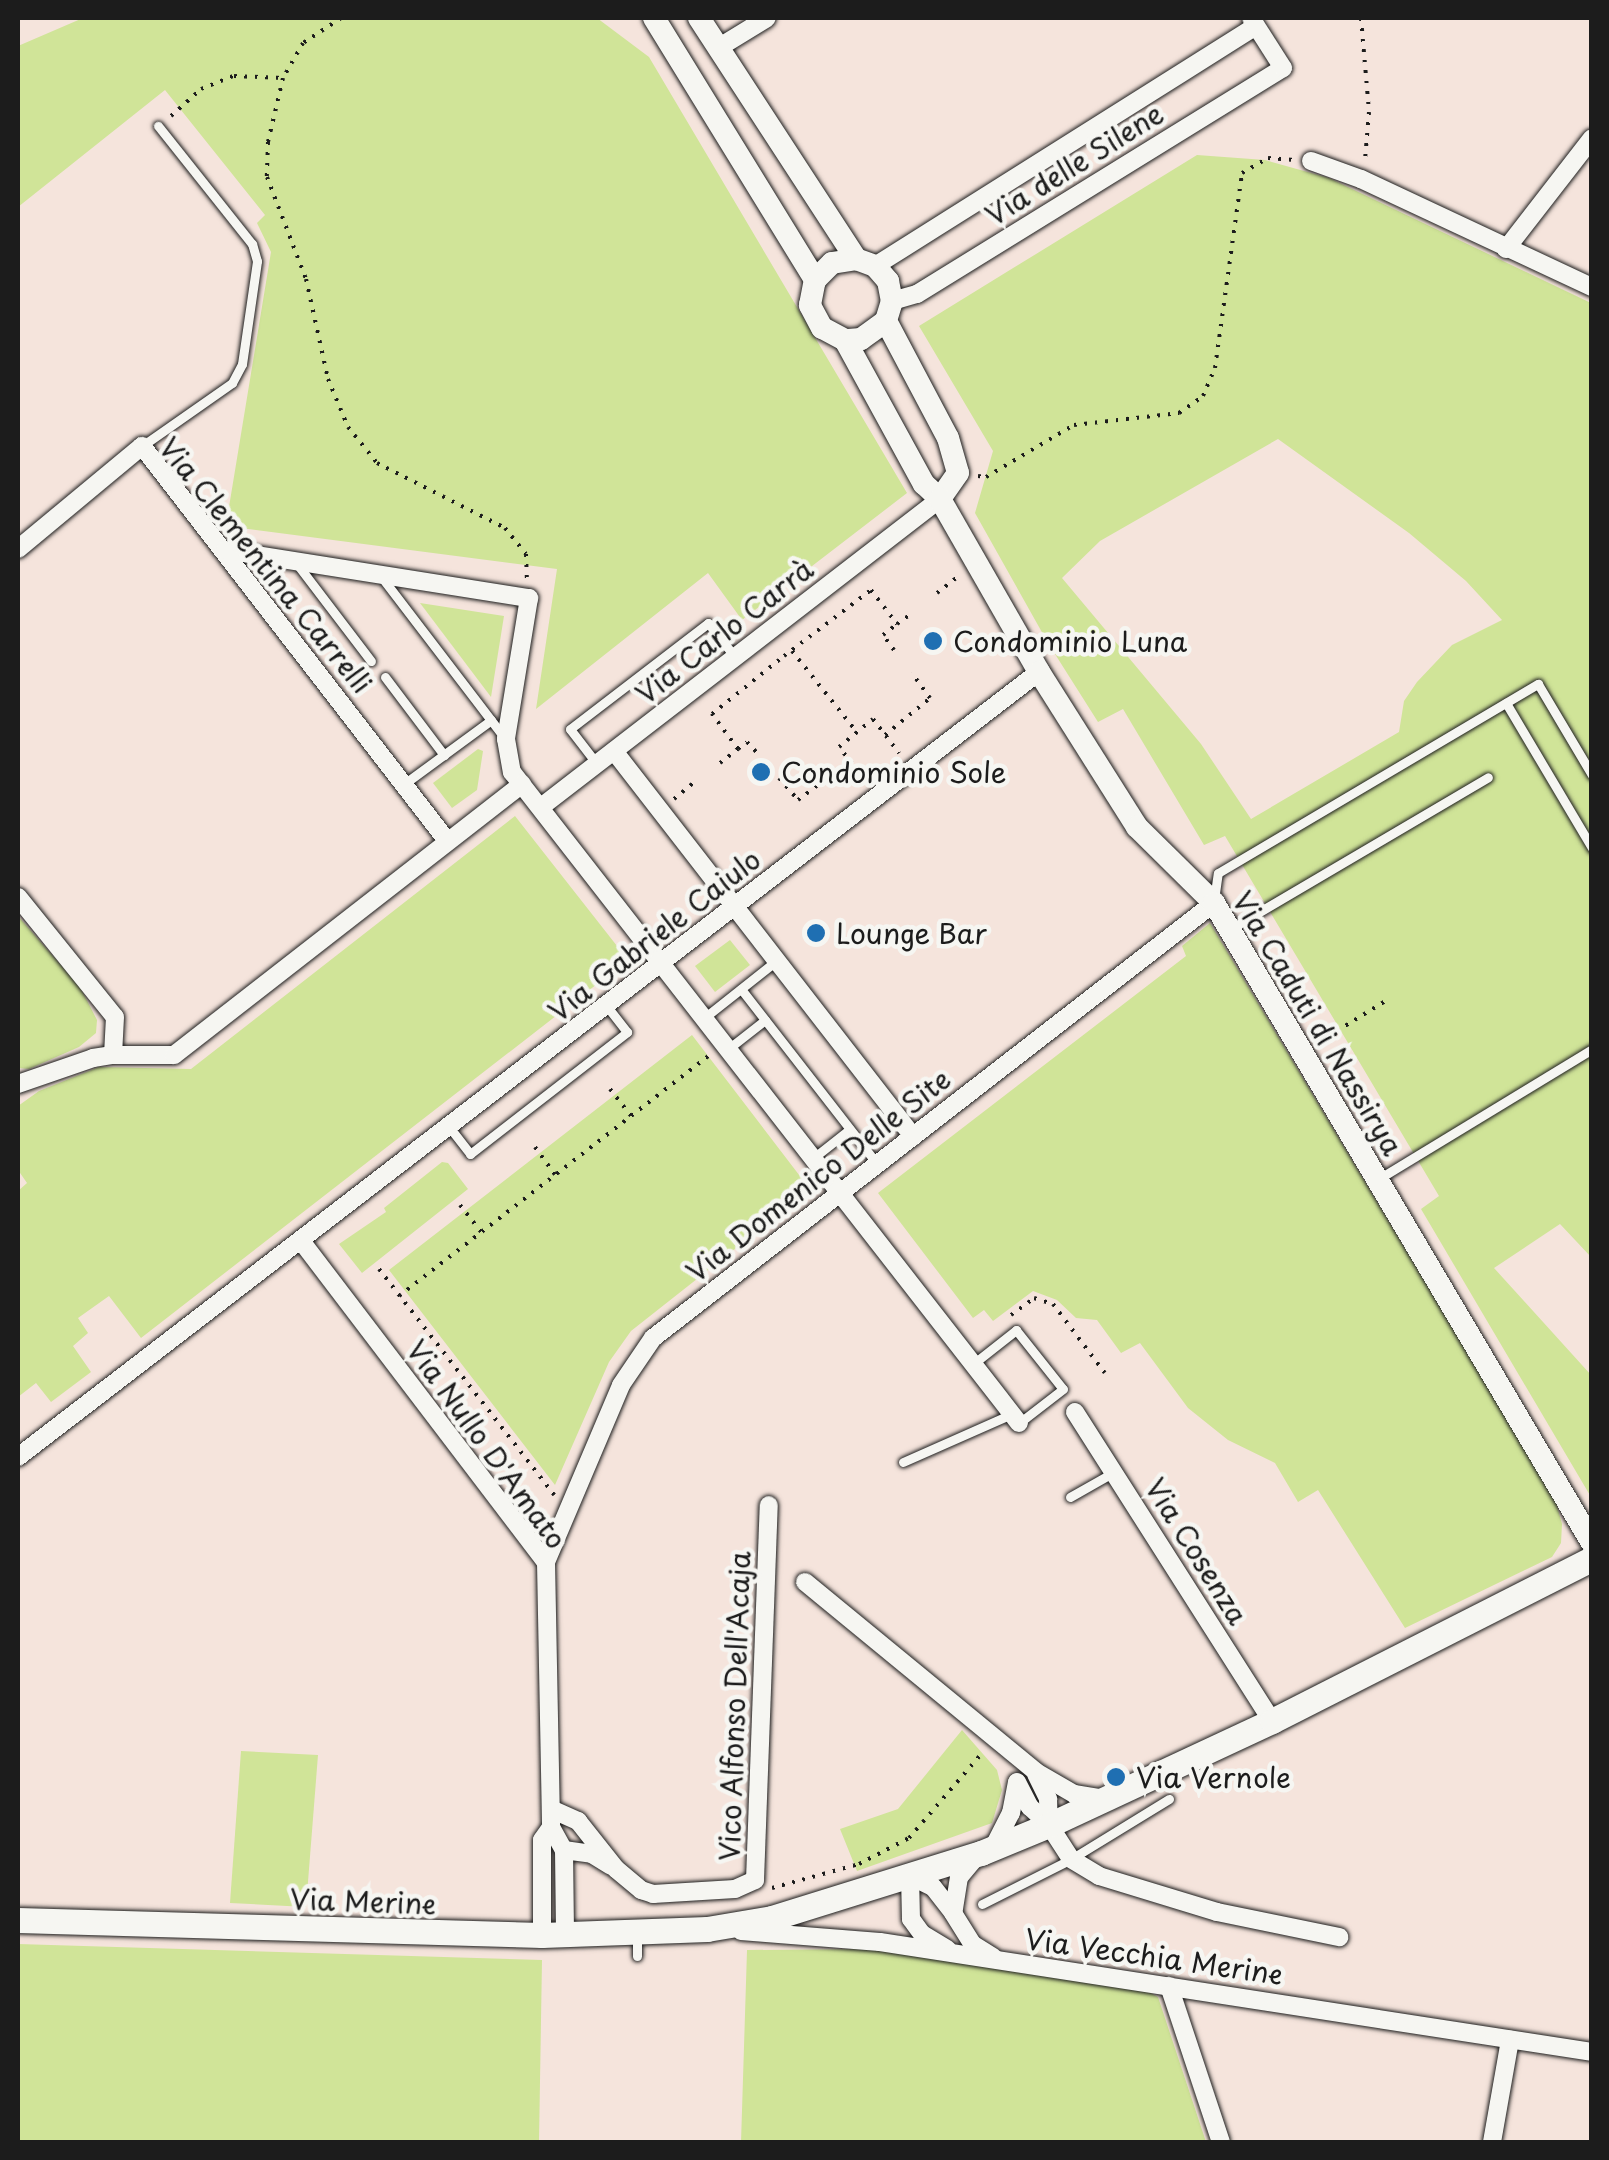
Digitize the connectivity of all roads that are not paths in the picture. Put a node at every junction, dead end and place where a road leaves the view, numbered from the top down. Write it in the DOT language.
graph roads {
  1 [pos="654,18"];
  2 [pos="699,18"];
  3 [pos="767,18"];
  4 [pos="1253,22"];
  5 [pos="718,48"];
  6 [pos="158,126"];
  7 [pos="1592,138"];
  8 [pos="1312,161"];
  9 [pos="1506,249"];
  10 [pos="865,262"];
  11 [pos="815,280"];
  12 [pos="1592,287"];
  13 [pos="889,311"];
  14 [pos="845,340"];
  15 [pos="142,446"];
  16 [pos="940,499"];
  17 [pos="18,549"];
  18 [pos="225,550"];
  19 [pos="296,562"];
  20 [pos="381,575"];
  21 [pos="734,657"];
  22 [pos="371,661"];
  23 [pos="1039,672"];
  24 [pos="384,677"];
  25 [pos="1506,703"];
  26 [pos="490,720"];
  27 [pos="506,739"];
  28 [pos="614,751"];
  29 [pos="444,755"];
  30 [pos="597,764"];
  31 [pos="1592,775"];
  32 [pos="1488,778"];
  33 [pos="404,784"];
  34 [pos="522,784"];
  35 [pos="541,807"];
  36 [pos="447,840"];
  37 [pos="1592,848"];
  38 [pos="18,897"];
  39 [pos="1214,903"];
  40 [pos="734,907"];
  41 [pos="1230,929"];
  42 [pos="776,961"];
  43 [pos="661,964"];
  44 [pos="740,989"];
  45 [pos="607,1006"];
  46 [pos="704,1018"];
  47 [pos="764,1020"];
  48 [pos="1592,1050"];
  49 [pos="719,1052"];
  50 [pos="113,1055"];
  51 [pos="18,1084"];
  52 [pos="450,1128"];
  53 [pos="850,1129"];
  54 [pos="913,1137"];
  55 [pos="812,1159"];
  56 [pos="877,1164"];
  57 [pos="1377,1180"];
  58 [pos="840,1194"];
  59 [pos="302,1242"];
  60 [pos="973,1364"];
  61 [pos="1075,1412"];
  62 [pos="1016,1419"];
  63 [pos="18,1457"];
  64 [pos="903,1462"];
  65 [pos="1114,1472"];
  66 [pos="1070,1497"];
  67 [pos="769,1506"];
  68 [pos="1592,1543"];
  69 [pos="1592,1560"];
  70 [pos="546,1562"];
  71 [pos="805,1582"];
  72 [pos="1272,1721"];
  73 [pos="1008,1749"];
  74 [pos="1036,1772"];
  75 [pos="1017,1782"];
  76 [pos="1107,1799"];
  77 [pos="1169,1800"];
  78 [pos="551,1818"];
  79 [pos="1049,1825"];
  80 [pos="564,1850"];
  81 [pos="987,1850"];
  82 [pos="1071,1858"];
  83 [pos="616,1869"];
  84 [pos="910,1876"];
  85 [pos="982,1904"];
  86 [pos="954,1913"];
  87 [pos="18,1920"];
  88 [pos="708,1929"];
  89 [pos="554,1935"];
  90 [pos="1339,1936"];
  91 [pos="961,1956"];
  92 [pos="1002,1962"];
  93 [pos="1169,1986"];
  94 [pos="1510,2040"];
  95 [pos="1592,2052"];
  96 [pos="1223,2142"];
  97 [pos="1492,2142"];
  1 -- 11 [label="street, Via Caduti di Nassirya"];
  2 -- 5 [label="street"];
  3 -- 5 [label="street"];
  4 -- 10 [label="street, Via delle Silene"];
  4 -- 13 [label="street, Via delle Silene"];
  5 -- 10 [label="street"];
  6 -- 15 [label="lane"];
  7 -- 9 [label="street"];
  8 -- 9 [label="street"];
  9 -- 12 [label="street"];
  10 -- 11 [label="street"];
  10 -- 13 [label="street"];
  11 -- 14 [label="street, Via Caduti di Nassirya"];
  13 -- 14 [label="street"];
  13 -- 16 [label="street"];
  14 -- 16 [label="street, Via Caduti di Nassirya"];
  15 -- 17 [label="street, Via Clementina Carrelli"];
  15 -- 18 [label="street, Via Clementina Carrelli"];
  16 -- 21 [label="street, Via Carlo Carrà"];
  16 -- 23 [label="street, Via Caduti di Nassirya"];
  18 -- 19 [label="street"];
  18 -- 33 [label="street, Via Clementina Carrelli"];
  19 -- 20 [label="street"];
  19 -- 22 [label="lane"];
  20 -- 26 [label="lane"];
  20 -- 27 [label="street"];
  21 -- 28 [label="street, Via Carlo Carrà"];
  21 -- 30 [label="lane"];
  23 -- 39 [label="street, Via Caduti di Nassirya"];
  23 -- 40 [label="street, Via Gabriele Caiulo"];
  24 -- 29 [label="lane"];
  25 -- 31 [label="lane"];
  25 -- 37 [label="lane"];
  25 -- 39 [label="lane"];
  26 -- 27 [label="lane"];
  26 -- 29 [label="lane"];
  27 -- 34 [label="street"];
  28 -- 30 [label="street, Via Carlo Carrà"];
  28 -- 40 [label="street"];
  29 -- 33 [label="lane"];
  30 -- 35 [label="street, Via Carlo Carrà"];
  32 -- 41 [label="lane"];
  33 -- 36 [label="street, Via Clementina Carrelli"];
  34 -- 35 [label="street"];
  34 -- 36 [label="street"];
  35 -- 43 [label="street"];
  36 -- 50 [label="street"];
  38 -- 50 [label="street"];
  39 -- 41 [label="street, Via Caduti di Nassirya"];
  39 -- 54 [label="street, Via Domenico Delle Site"];
  40 -- 42 [label="street"];
  40 -- 43 [label="street, Via Gabriele Caiulo"];
  41 -- 57 [label="street, Via Caduti di Nassirya"];
  42 -- 44 [label="lane"];
  42 -- 54 [label="street"];
  43 -- 45 [label="street, Via Gabriele Caiulo"];
  43 -- 46 [label="street"];
  44 -- 46 [label="lane"];
  44 -- 47 [label="lane"];
  45 -- 52 [label="street, Via Gabriele Caiulo"];
  45 -- 52 [label="lane"];
  46 -- 49 [label="street"];
  47 -- 49 [label="lane"];
  47 -- 53 [label="lane"];
  48 -- 57 [label="lane"];
  49 -- 55 [label="street"];
  50 -- 51 [label="street"];
  52 -- 59 [label="street, Via Gabriele Caiulo"];
  53 -- 55 [label="lane"];
  53 -- 56 [label="lane"];
  54 -- 56 [label="street, Via Domenico Delle Site"];
  55 -- 58 [label="street"];
  56 -- 58 [label="street, Via Domenico Delle Site"];
  57 -- 68 [label="street, Via Caduti di Nassirya"];
  58 -- 60 [label="street"];
  58 -- 70 [label="street, Via Domenico Delle Site"];
  59 -- 63 [label="street, Via Gabriele Caiulo"];
  59 -- 70 [label="street, Via Nullo D'Amato"];
  60 -- 62 [label="street"];
  60 -- 62 [label="lane"];
  61 -- 65 [label="street, Via Cosenza"];
  62 -- 64 [label="lane"];
  65 -- 66 [label="lane"];
  65 -- 72 [label="street, Via Cosenza"];
  67 -- 83 [label="street, Vico Alfonso Dell'Acaja"];
  69 -- 72 [label="main road"];
  70 -- 78 [label="street, Via Nullo D'Amato"];
  71 -- 73 [label="street"];
  72 -- 76 [label="main road"];
  73 -- 74 [label="street"];
  73 -- 75 [label="street"];
  74 -- 76 [label="street"];
  74 -- 79 [label="street"];
  75 -- 79 [label="street"];
  75 -- 81 [label="street"];
  76 -- 79 [label="main road"];
  77 -- 82 [label="lane"];
  78 -- 80 [label="street, Via Nullo D'Amato"];
  78 -- 83 [label="street, Vico Alfonso Dell'Acaja"];
  78 -- 89 [label="street, Via Nullo D'Amato"];
  79 -- 81 [label="main road"];
  79 -- 82 [label="street"];
  80 -- 83 [label="street, Vico Alfonso Dell'Acaja"];
  80 -- 89 [label="street, Via Nullo D'Amato"];
  81 -- 84 [label="main road"];
  81 -- 86 [label="street"];
  82 -- 85 [label="lane"];
  82 -- 90 [label="street"];
  84 -- 86 [label="street"];
  84 -- 88 [label="main road"];
  84 -- 91 [label="street"];
  86 -- 92 [label="street"];
  87 -- 89 [label="main road, Via Merine"];
  88 -- 89 [label="main road, Via Merine"];
  88 -- 91 [label="street, Via Vecchia Merine"];
  91 -- 92 [label="street, Via Vecchia Merine"];
  92 -- 93 [label="street, Via Vecchia Merine"];
  93 -- 94 [label="street, Via Vecchia Merine"];
  93 -- 96 [label="street"];
  94 -- 95 [label="street, Via Vecchia Merine"];
  94 -- 97 [label="street"];
}
